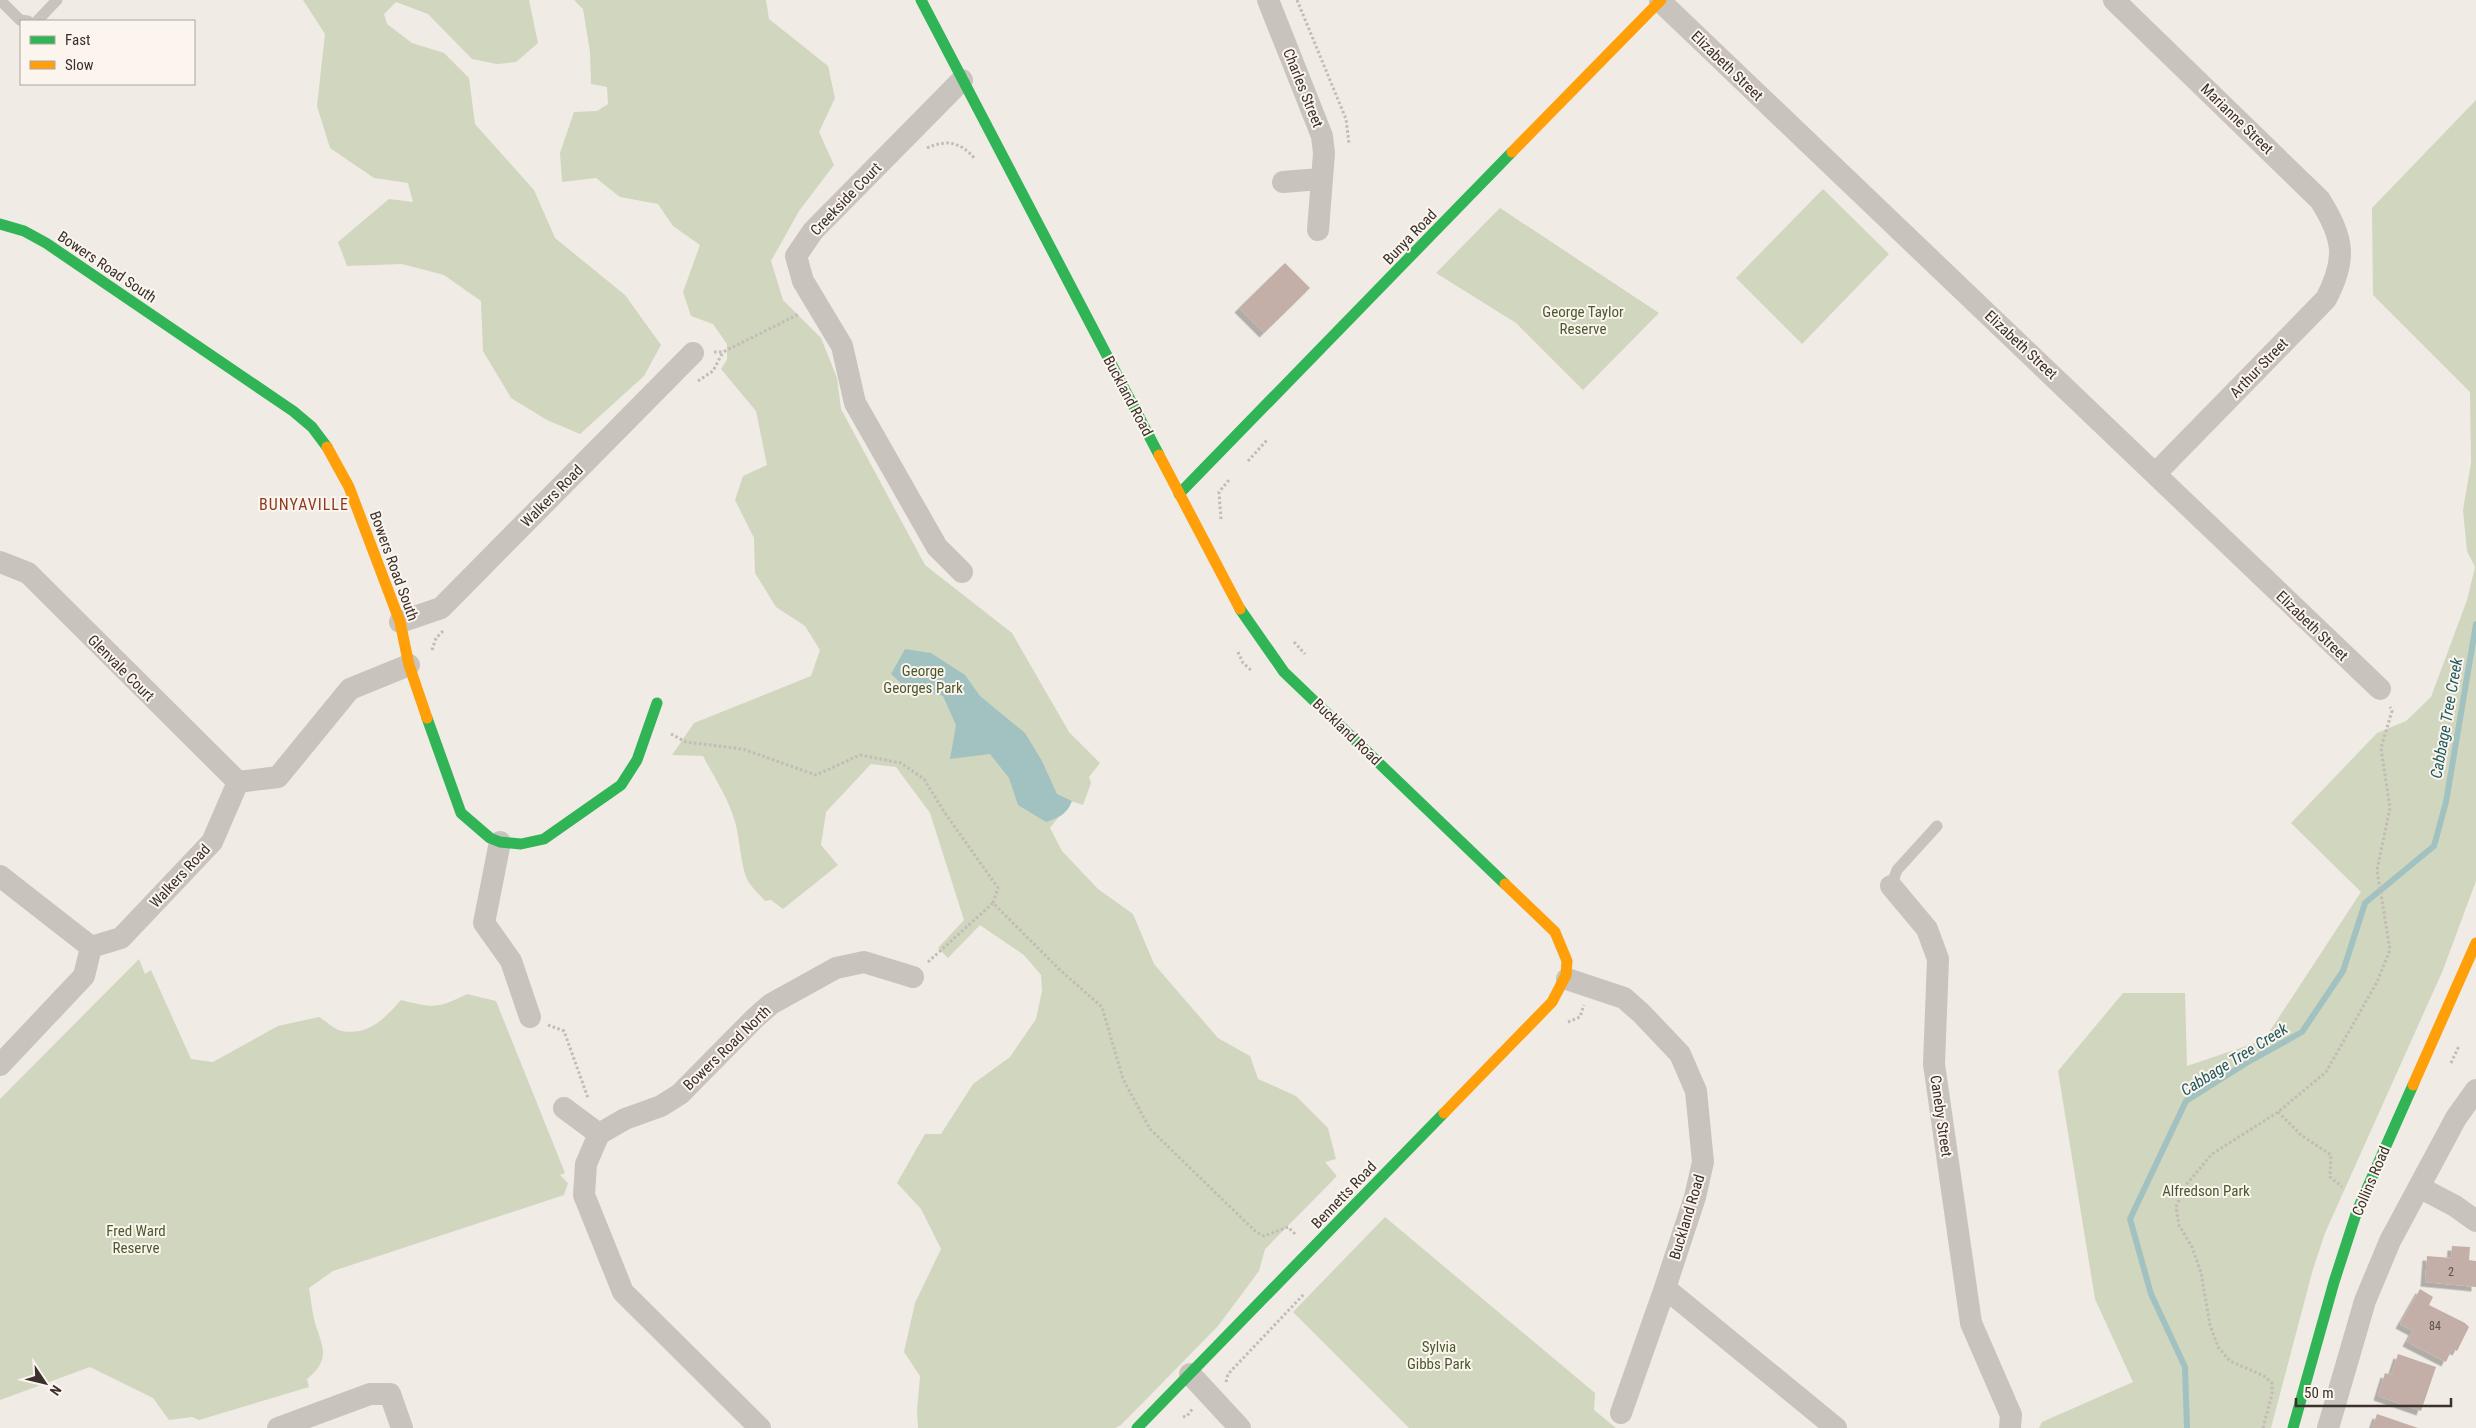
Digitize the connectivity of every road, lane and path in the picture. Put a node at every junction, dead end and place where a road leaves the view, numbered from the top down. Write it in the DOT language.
graph roads {
  1 [pos="0,0"];
  2 [pos="57,0"];
  3 [pos="921,0"];
  4 [pos="1268,0"];
  5 [pos="1297,0"];
  6 [pos="1661,0"];
  7 [pos="2114,0"];
  8 [pos="20,20"];
  9 [pos="37,20"];
  10 [pos="962,80"];
  11 [pos="1349,144"];
  12 [pos="922,150"];
  13 [pos="979,164"];
  14 [pos="1320,179"];
  15 [pos="1283,182"];
  16 [pos="0,224"];
  17 [pos="1318,230"];
  18 [pos="2340,251"];
  19 [pos="806,310"];
  20 [pos="693,352"];
  21 [pos="694,382"];
  22 [pos="1269,438"];
  23 [pos="1245,464"];
  24 [pos="2156,473"];
  25 [pos="1232,476"];
  26 [pos="1179,494"];
  27 [pos="1224,525"];
  28 [pos="0,562"];
  29 [pos="962,572"];
  30 [pos="400,622"];
  31 [pos="448,626"];
  32 [pos="1289,637"];
  33 [pos="1234,645"];
  34 [pos="1305,654"];
  35 [pos="434,658"];
  36 [pos="409,665"];
  37 [pos="1258,677"];
  38 [pos="2380,690"];
  39 [pos="657,703"];
  40 [pos="648,722"];
  41 [pos="238,782"];
  42 [pos="1937,826"];
  43 [pos="500,842"];
  44 [pos="0,876"];
  45 [pos="1891,886"];
  46 [pos="993,903"];
  47 [pos="2476,943"];
  48 [pos="91,947"];
  49 [pos="913,977"];
  50 [pos="1567,979"];
  51 [pos="530,1017"];
  52 [pos="0,1065"];
  53 [pos="2476,1090"];
  54 [pos="564,1108"];
  55 [pos="2278,1112"];
  56 [pos="594,1130"];
  57 [pos="2419,1187"];
  58 [pos="2346,1189"];
  59 [pos="2476,1221"];
  60 [pos="1303,1228"];
  61 [pos="1296,1235"];
  62 [pos="1310,1251"];
  63 [pos="1665,1288"];
  64 [pos="1190,1374"];
  65 [pos="1621,1413"];
  66 [pos="278,1428"];
  67 [pos="402,1428"];
  68 [pos="760,1428"];
  69 [pos="1137,1428"];
  70 [pos="1240,1428"];
  71 [pos="1836,1428"];
  72 [pos="2010,1428"];
  73 [pos="2263,1428"];
  74 [pos="2293,1428"];
  75 [pos="2328,1428"];
  1 -- 8 [label="lane"];
  2 -- 9 [label="lane"];
  3 -- 10 [label="street, Buckland Road"];
  4 -- 14 [label="street, Charles Street"];
  5 -- 11 [label="path"];
  6 -- 24 [label="street, Elizabeth Street"];
  6 -- 26 [label="street, Bunya Road"];
  7 -- 18 [label="street, Marianne Street"];
  10 -- 26 [label="street, Buckland Road"];
  10 -- 29 [label="street, Creekside Court"];
  12 -- 13 [label="path"];
  14 -- 15 [label="street"];
  14 -- 17 [label="street, Charles Street"];
  16 -- 30 [label="street, Bowers Road South"];
  18 -- 24 [label="street, Arthur Street"];
  19 -- 21 [label="path"];
  20 -- 30 [label="street, Walkers Road"];
  22 -- 23 [label="path"];
  24 -- 38 [label="street, Elizabeth Street"];
  25 -- 27 [label="path"];
  26 -- 50 [label="street, Buckland Road"];
  28 -- 41 [label="street, Glenvale Court"];
  30 -- 36 [label="street, Bowers Road South"];
  31 -- 35 [label="path"];
  32 -- 34 [label="path"];
  33 -- 37 [label="path"];
  36 -- 41 [label="street"];
  36 -- 43 [label="street, Bowers Road South"];
  38 -- 55 [label="path"];
  39 -- 40 [label="street, Bowers Road South"];
  40 -- 43 [label="street, Bowers Road South"];
  40 -- 46 [label="path"];
  41 -- 48 [label="street, Walkers Road"];
  42 -- 45 [label="lane, Caneby Street"];
  43 -- 51 [label="street"];
  44 -- 48 [label="street"];
  45 -- 72 [label="street, Caneby Street"];
  46 -- 49 [label="path"];
  46 -- 61 [label="path"];
  47 -- 74 [label="street, Collins Road"];
  48 -- 52 [label="street"];
  49 -- 56 [label="street, Bowers Road North"];
  50 -- 62 [label="street, Bennetts Road"];
  50 -- 63 [label="street, Buckland Road"];
  51 -- 56 [label="path"];
  53 -- 57 [label="street"];
  54 -- 56 [label="street"];
  55 -- 58 [label="path"];
  55 -- 73 [label="path"];
  56 -- 68 [label="street"];
  57 -- 59 [label="street"];
  57 -- 75 [label="street"];
  60 -- 61 [label="path"];
  61 -- 62 [label="path"];
  62 -- 64 [label="street, Bennetts Road"];
  63 -- 65 [label="street, Buckland Road"];
  63 -- 71 [label="street"];
  64 -- 69 [label="street, Bennetts Road"];
  64 -- 70 [label="street"];
  66 -- 67 [label="street"];
}
